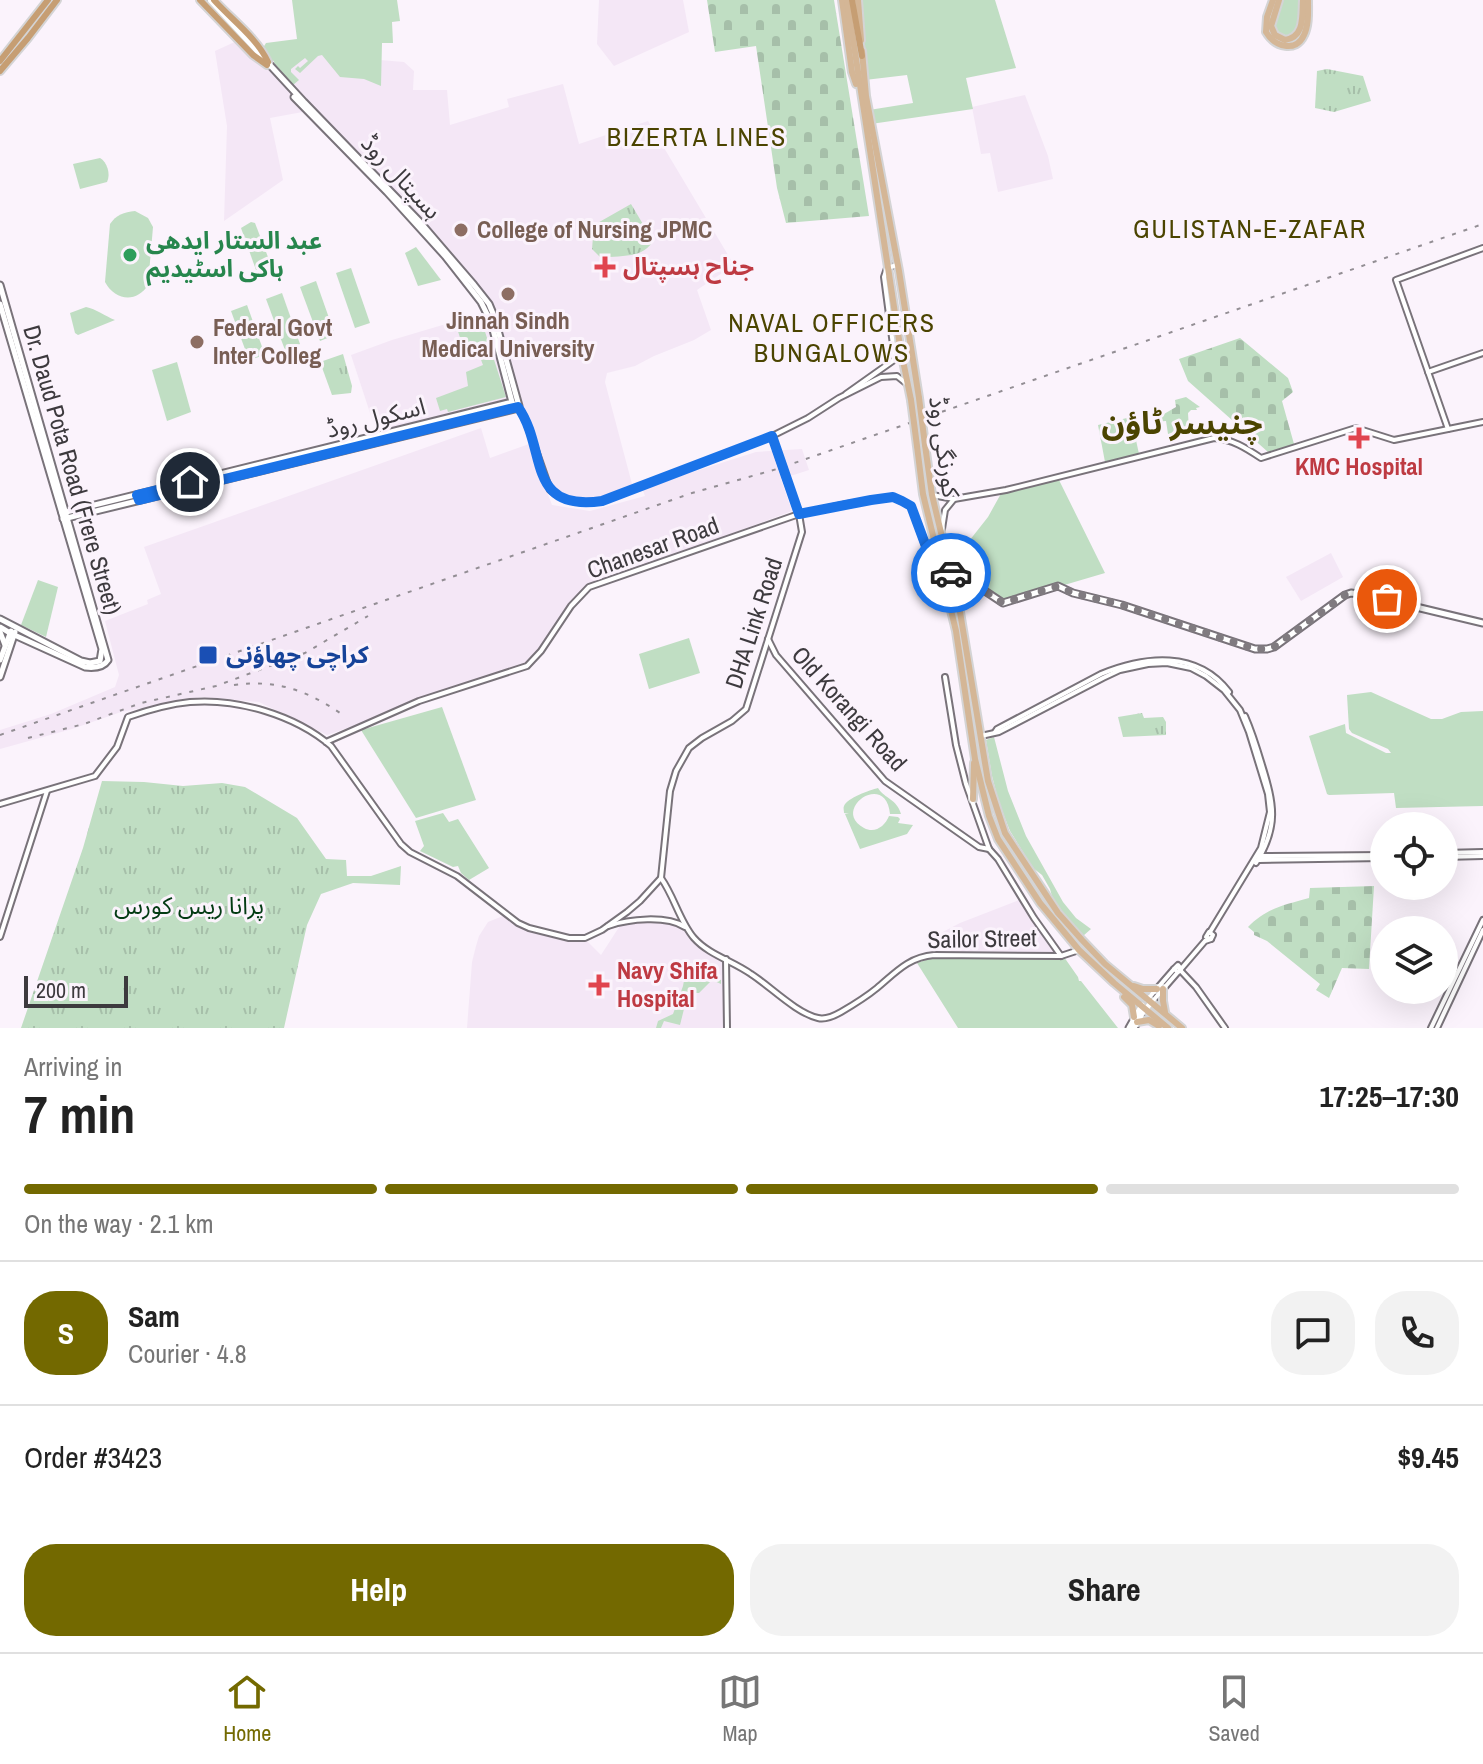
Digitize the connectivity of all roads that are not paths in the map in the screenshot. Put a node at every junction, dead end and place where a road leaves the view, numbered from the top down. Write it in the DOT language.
graph roads {
  1 [pos="48,0"];
  2 [pos="57,0"];
  3 [pos="207,0"];
  4 [pos="850,0"];
  5 [pos="1276,0"];
  6 [pos="1306,0"];
  7 [pos="854,25"];
  8 [pos="862,56"];
  9 [pos="0,61"];
  10 [pos="267,64"];
  11 [pos="0,71"];
  12 [pos="860,95"];
  13 [pos="1483,248"];
  14 [pos="898,265"];
  15 [pos="889,267"];
  16 [pos="0,285"];
  17 [pos="0,304"];
  18 [pos="1483,353"];
  19 [pos="1428,372"];
  20 [pos="910,390"];
  21 [pos="844,395"];
  22 [pos="915,399"];
  23 [pos="512,402"];
  24 [pos="518,407"];
  25 [pos="1483,422"];
  26 [pos="1448,429"];
  27 [pos="772,436"];
  28 [pos="378,438"];
  29 [pos="921,446"];
  30 [pos="932,495"];
  31 [pos="954,499"];
  32 [pos="799,514"];
  33 [pos="65,515"];
  34 [pos="941,534"];
  35 [pos="948,562"];
  36 [pos="943,572"];
  37 [pos="951,573"];
  38 [pos="970,581"];
  39 [pos="958,603"];
  40 [pos="0,619"];
  41 [pos="1483,623"];
  42 [pos="0,630"];
  43 [pos="13,631"];
  44 [pos="768,638"];
  45 [pos="33,643"];
  46 [pos="5,646"];
  47 [pos="103,662"];
  48 [pos="3,663"];
  49 [pos="0,677"];
  50 [pos="945,677"];
  51 [pos="1225,688"];
  52 [pos="981,736"];
  53 [pos="326,742"];
  54 [pos="975,759"];
  55 [pos="47,791"];
  56 [pos="973,799"];
  57 [pos="0,804"];
  58 [pos="987,841"];
  59 [pos="979,847"];
  60 [pos="989,849"];
  61 [pos="1483,854"];
  62 [pos="1458,855"];
  63 [pos="1370,856"];
  64 [pos="1257,857"];
  65 [pos="661,878"];
  66 [pos="1483,920"];
  67 [pos="606,927"];
  68 [pos="1483,930"];
  69 [pos="689,931"];
  70 [pos="0,937"];
  71 [pos="1079,950"];
  72 [pos="1061,956"];
  73 [pos="726,959"];
  74 [pos="1179,969"];
  75 [pos="1114,983"];
  76 [pos="1131,985"];
  77 [pos="1160,989"];
  78 [pos="1149,1001"];
  79 [pos="1143,1007"];
  80 [pos="1167,1015"];
  81 [pos="1133,1024"];
  82 [pos="727,1028"];
  83 [pos="1162,1028"];
  84 [pos="1168,1028"];
  85 [pos="1182,1028"];
  86 [pos="1225,1028"];
  87 [pos="1434,1028"];
  1 -- 9 [label="highway"];
  2 -- 11 [label="highway"];
  3 -- 10 [label="main road, ہسپتال روڈ"];
  3 -- 10 [label="highway"];
  3 -- 10 [label="highway"];
  4 -- 7 [label="highway"];
  4 -- 8 [label="main road, کورنگی روڈ"];
  4 -- 12 [label="main road"];
  5 -- 6 [label="main road"];
  7 -- 8 [label="highway"];
  7 -- 12 [label="main road"];
  8 -- 14 [label="main road, کورنگی روڈ"];
  10 -- 23 [label="main road, ہسپتال روڈ"];
  10 -- 24 [label="main road, ہسپتال روڈ"];
  12 -- 15 [label="main road, کورنگی روڈ"];
  13 -- 19 [label="street"];
  14 -- 15 [label="street"];
  14 -- 22 [label="main road, کورنگی روڈ"];
  15 -- 20 [label="main road, کورنگی روڈ"];
  15 -- 21 [label="street"];
  16 -- 33 [label="main road, Dr. Daud Pota Road (Frere Street)"];
  17 -- 33 [label="main road, Dr. Daud Pota Road (Frere Street)"];
  18 -- 19 [label="street"];
  19 -- 26 [label="street"];
  20 -- 21 [label="street"];
  20 -- 22 [label="main road, کورنگی روڈ"];
  21 -- 27 [label="street"];
  22 -- 29 [label="main road, کورنگی روڈ, bridge"];
  23 -- 24 [label="street"];
  23 -- 28 [label="main road, اسکول روڈ"];
  24 -- 27 [label="street"];
  24 -- 28 [label="main road, اسکول روڈ"];
  25 -- 26 [label="street"];
  26 -- 31 [label="street"];
  27 -- 32 [label="street, DHA Link Road, bridge"];
  28 -- 33 [label="main road, اسکول روڈ"];
  29 -- 30 [label="main road, کورنگی روڈ"];
  29 -- 36 [label="main road, کورنگی روڈ"];
  30 -- 31 [label="street"];
  30 -- 34 [label="main road, کورنگی روڈ"];
  31 -- 34 [label="street"];
  32 -- 36 [label="street, Chanesar Road"];
  32 -- 44 [label="street, DHA Link Road"];
  32 -- 53 [label="street, Chanesar Road"];
  33 -- 47 [label="main road, Dr. Daud Pota Road (Frere Street)"];
  34 -- 35 [label="main road, کورنگی روڈ"];
  35 -- 37 [label="main road, کورنگی روڈ"];
  35 -- 38 [label="main road"];
  36 -- 37 [label="street"];
  36 -- 54 [label="main road, کورنگی روڈ"];
  37 -- 38 [label="street"];
  37 -- 39 [label="main road, کورنگی روڈ"];
  38 -- 39 [label="main road"];
  38 -- 41 [label="main road"];
  39 -- 52 [label="main road, کورنگی روڈ"];
  40 -- 43 [label="main road"];
  42 -- 43 [label="main road"];
  42 -- 46 [label="main road"];
  43 -- 45 [label="main road"];
  43 -- 46 [label="main road"];
  43 -- 47 [label="main road"];
  43 -- 48 [label="main road"];
  44 -- 59 [label="street, Old Korangi Road"];
  44 -- 65 [label="street, DHA Link Road"];
  45 -- 47 [label="main road"];
  45 -- 48 [label="main road"];
  46 -- 48 [label="main road"];
  48 -- 49 [label="main road"];
  50 -- 56 [label="street"];
  51 -- 52 [label="street"];
  51 -- 64 [label="street"];
  51 -- 64 [label="street"];
  52 -- 76 [label="main road, کورنگی روڈ"];
  53 -- 55 [label="street"];
  53 -- 67 [label="street, Sailor Street"];
  54 -- 56 [label="main road"];
  54 -- 71 [label="main road, کورنگی روڈ"];
  55 -- 57 [label="street"];
  55 -- 70 [label="street"];
  56 -- 58 [label="street"];
  58 -- 59 [label="street"];
  58 -- 60 [label="street"];
  59 -- 60 [label="street, Old Korangi Road"];
  60 -- 72 [label="street"];
  61 -- 62 [label="street"];
  63 -- 64 [label="street"];
  64 -- 74 [label="street"];
  65 -- 67 [label="street"];
  65 -- 69 [label="street"];
  66 -- 87 [label="street"];
  67 -- 69 [label="street, Sailor Street"];
  68 -- 87 [label="street"];
  69 -- 73 [label="street, Sailor Street"];
  71 -- 72 [label="street, Sailor Street"];
  71 -- 75 [label="main road, کورنگی روڈ"];
  72 -- 73 [label="street, Sailor Street"];
  73 -- 82 [label="street"];
  74 -- 77 [label="street"];
  74 -- 86 [label="street"];
  75 -- 79 [label="main road, کورنگی روڈ"];
  75 -- 81 [label="main road"];
  76 -- 77 [label="main road"];
  76 -- 78 [label="main road, کورنگی روڈ"];
  77 -- 78 [label="street"];
  77 -- 80 [label="main road"];
  78 -- 79 [label="main road"];
  78 -- 80 [label="main road"];
  79 -- 81 [label="main road"];
  79 -- 84 [label="main road, کورنگی روڈ"];
  80 -- 85 [label="main road"];
  81 -- 83 [label="main road"];
}
